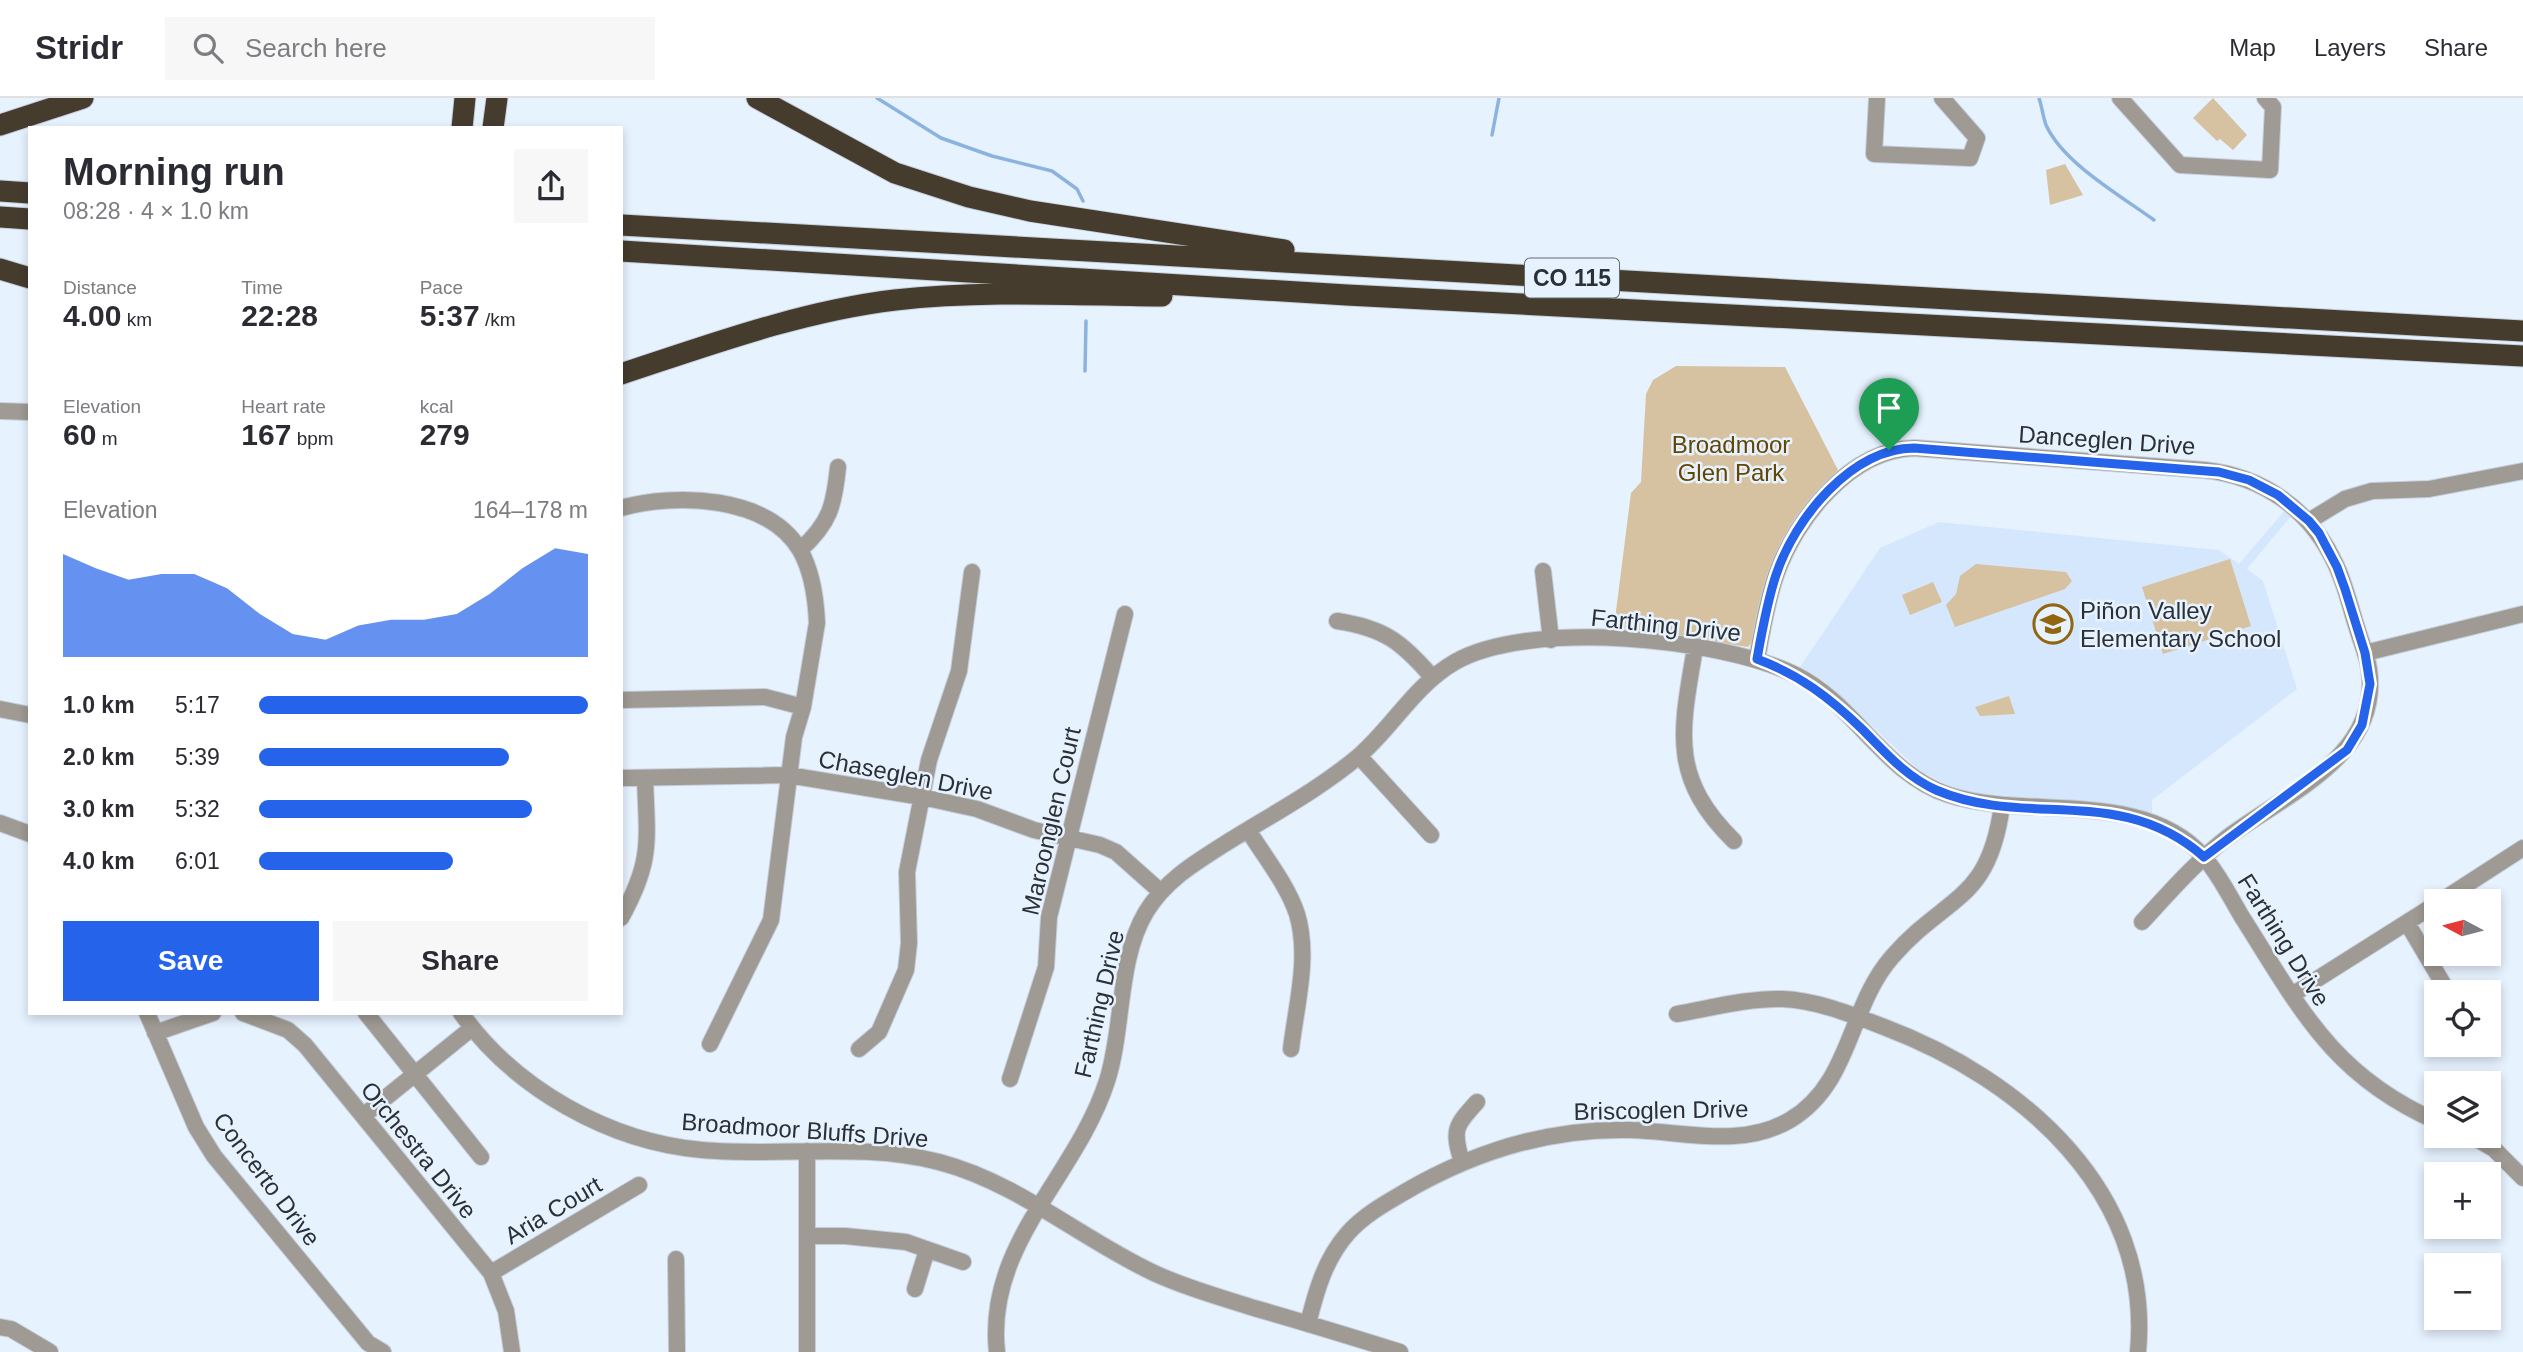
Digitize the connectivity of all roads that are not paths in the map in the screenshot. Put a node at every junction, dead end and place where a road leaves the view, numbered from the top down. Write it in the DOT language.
graph roads {
  1 [pos="83,98"];
  2 [pos="466,98"];
  3 [pos="497,98"];
  4 [pos="757,98"];
  5 [pos="1877,98"];
  6 [pos="1942,98"];
  7 [pos="2265,98"];
  8 [pos="2129,101"];
  9 [pos="0,125"];
  10 [pos="461,126"];
  11 [pos="493,126"];
  12 [pos="0,191"];
  13 [pos="28,193"];
  14 [pos="0,217"];
  15 [pos="28,219"];
  16 [pos="623,225"];
  17 [pos="623,251"];
  18 [pos="1401,268"];
  19 [pos="0,269"];
  20 [pos="28,277"];
  21 [pos="1347,295"];
  22 [pos="2523,331"];
  23 [pos="2523,356"];
  24 [pos="623,373"];
  25 [pos="0,411"];
  26 [pos="28,412"];
  27 [pos="838,467"];
  28 [pos="2523,471"];
  29 [pos="623,508"];
  30 [pos="2309,521"];
  31 [pos="800,550"];
  32 [pos="1544,571"];
  33 [pos="972,572"];
  34 [pos="1125,614"];
  35 [pos="2523,614"];
  36 [pos="1337,621"];
  37 [pos="1551,640"];
  38 [pos="1695,648"];
  39 [pos="2365,653"];
  40 [pos="1757,659"];
  41 [pos="1432,677"];
  42 [pos="623,700"];
  43 [pos="803,707"];
  44 [pos="0,709"];
  45 [pos="28,715"];
  46 [pos="1359,756"];
  47 [pos="788,775"];
  48 [pos="623,778"];
  49 [pos="645,778"];
  50 [pos="922,797"];
  51 [pos="2002,805"];
  52 [pos="0,823"];
  53 [pos="1248,830"];
  54 [pos="28,833"];
  55 [pos="1431,835"];
  56 [pos="1069,836"];
  57 [pos="1734,841"];
  58 [pos="2523,848"];
  59 [pos="2204,857"];
  60 [pos="2460,889"];
  61 [pos="1161,892"];
  62 [pos="2424,912"];
  63 [pos="623,914"];
  64 [pos="2142,922"];
  65 [pos="2407,923"];
  66 [pos="2441,980"];
  67 [pos="2292,995"];
  68 [pos="1677,1014"];
  69 [pos="147,1015"];
  70 [pos="207,1015"];
  71 [pos="368,1015"];
  72 [pos="462,1015"];
  73 [pos="269,1017"];
  74 [pos="1858,1017"];
  75 [pos="472,1028"];
  76 [pos="155,1033"];
  77 [pos="710,1044"];
  78 [pos="859,1049"];
  79 [pos="1291,1049"];
  80 [pos="415,1074"];
  81 [pos="1010,1079"];
  82 [pos="1477,1102"];
  83 [pos="2424,1115"];
  84 [pos="363,1116"];
  85 [pos="2492,1148"];
  86 [pos="807,1152"];
  87 [pos="481,1157"];
  88 [pos="1462,1162"];
  89 [pos="2521,1172"];
  90 [pos="639,1185"];
  91 [pos="1039,1207"];
  92 [pos="807,1236"];
  93 [pos="927,1250"];
  94 [pos="676,1259"];
  95 [pos="963,1262"];
  96 [pos="491,1273"];
  97 [pos="915,1289"];
  98 [pos="1308,1324"];
  99 [pos="0,1327"];
  100 [pos="50,1352"];
  101 [pos="383,1352"];
  102 [pos="512,1352"];
  103 [pos="677,1352"];
  104 [pos="807,1352"];
  105 [pos="997,1352"];
  106 [pos="1401,1352"];
  107 [pos="2138,1352"];
  1 -- 9 [label="highway"];
  2 -- 10 [label="highway"];
  3 -- 11 [label="highway"];
  4 -- 18 [label="highway"];
  5 -- 6 [label="street"];
  7 -- 8 [label="street"];
  12 -- 13 [label="highway"];
  14 -- 15 [label="highway"];
  16 -- 18 [label="highway, CO 115"];
  17 -- 21 [label="highway, CO 115"];
  18 -- 22 [label="highway, CO 115"];
  19 -- 20 [label="highway"];
  21 -- 23 [label="highway, CO 115"];
  21 -- 24 [label="highway"];
  25 -- 26 [label="street"];
  27 -- 31 [label="street"];
  28 -- 30 [label="street"];
  29 -- 31 [label="street"];
  30 -- 39 [label="street, Danceglen Drive"];
  30 -- 40 [label="street, Danceglen Drive"];
  31 -- 43 [label="street"];
  32 -- 37 [label="street"];
  33 -- 50 [label="street"];
  34 -- 56 [label="street, Maroonglen Court"];
  35 -- 39 [label="street"];
  36 -- 41 [label="street"];
  37 -- 38 [label="street, Farthing Drive"];
  37 -- 41 [label="street, Farthing Drive"];
  38 -- 40 [label="street, Farthing Drive"];
  38 -- 57 [label="street"];
  39 -- 59 [label="street, Danceglen Drive"];
  40 -- 51 [label="street, Farthing Drive"];
  41 -- 46 [label="street, Farthing Drive"];
  42 -- 43 [label="street"];
  43 -- 47 [label="street"];
  44 -- 45 [label="street"];
  46 -- 53 [label="street, Farthing Drive"];
  46 -- 55 [label="street"];
  47 -- 49 [label="street, Chaseglen Drive"];
  47 -- 50 [label="street, Chaseglen Drive"];
  47 -- 77 [label="street"];
  48 -- 49 [label="street, Chaseglen Drive"];
  49 -- 63 [label="street"];
  50 -- 56 [label="street, Chaseglen Drive"];
  50 -- 78 [label="street"];
  51 -- 59 [label="street, Farthing Drive"];
  51 -- 74 [label="street, Briscoglen Drive"];
  52 -- 54 [label="street"];
  53 -- 61 [label="street, Farthing Drive"];
  53 -- 79 [label="street"];
  56 -- 61 [label="street, Chaseglen Drive"];
  56 -- 81 [label="street, Maroonglen Court"];
  58 -- 60 [label="street"];
  59 -- 64 [label="street, Danceglen Drive"];
  59 -- 67 [label="street, Farthing Drive"];
  61 -- 91 [label="street, Farthing Drive"];
  62 -- 65 [label="street"];
  65 -- 66 [label="street"];
  65 -- 67 [label="street"];
  67 -- 83 [label="street, Farthing Drive"];
  68 -- 74 [label="street"];
  69 -- 76 [label="street, Concerto Drive"];
  70 -- 76 [label="street"];
  71 -- 80 [label="street"];
  72 -- 75 [label="street, Broadmoor Bluffs Drive"];
  73 -- 84 [label="street, Orchestra Drive"];
  74 -- 88 [label="street, Briscoglen Drive"];
  74 -- 107 [label="street"];
  75 -- 80 [label="street"];
  75 -- 86 [label="street, Broadmoor Bluffs Drive"];
  76 -- 101 [label="street, Concerto Drive"];
  80 -- 84 [label="street"];
  80 -- 87 [label="street"];
  82 -- 88 [label="street"];
  84 -- 96 [label="street, Orchestra Drive"];
  85 -- 89 [label="street"];
  86 -- 91 [label="street, Broadmoor Bluffs Drive"];
  86 -- 92 [label="street"];
  88 -- 98 [label="street, Briscoglen Drive"];
  90 -- 96 [label="street, Aria Court"];
  91 -- 98 [label="street, Broadmoor Bluffs Drive"];
  91 -- 105 [label="street, Farthing Drive"];
  92 -- 93 [label="street"];
  92 -- 104 [label="street"];
  93 -- 95 [label="street"];
  93 -- 97 [label="street"];
  94 -- 103 [label="street"];
  96 -- 102 [label="street, Orchestra Drive"];
  98 -- 106 [label="street, Broadmoor Bluffs Drive"];
  99 -- 100 [label="street"];
}
